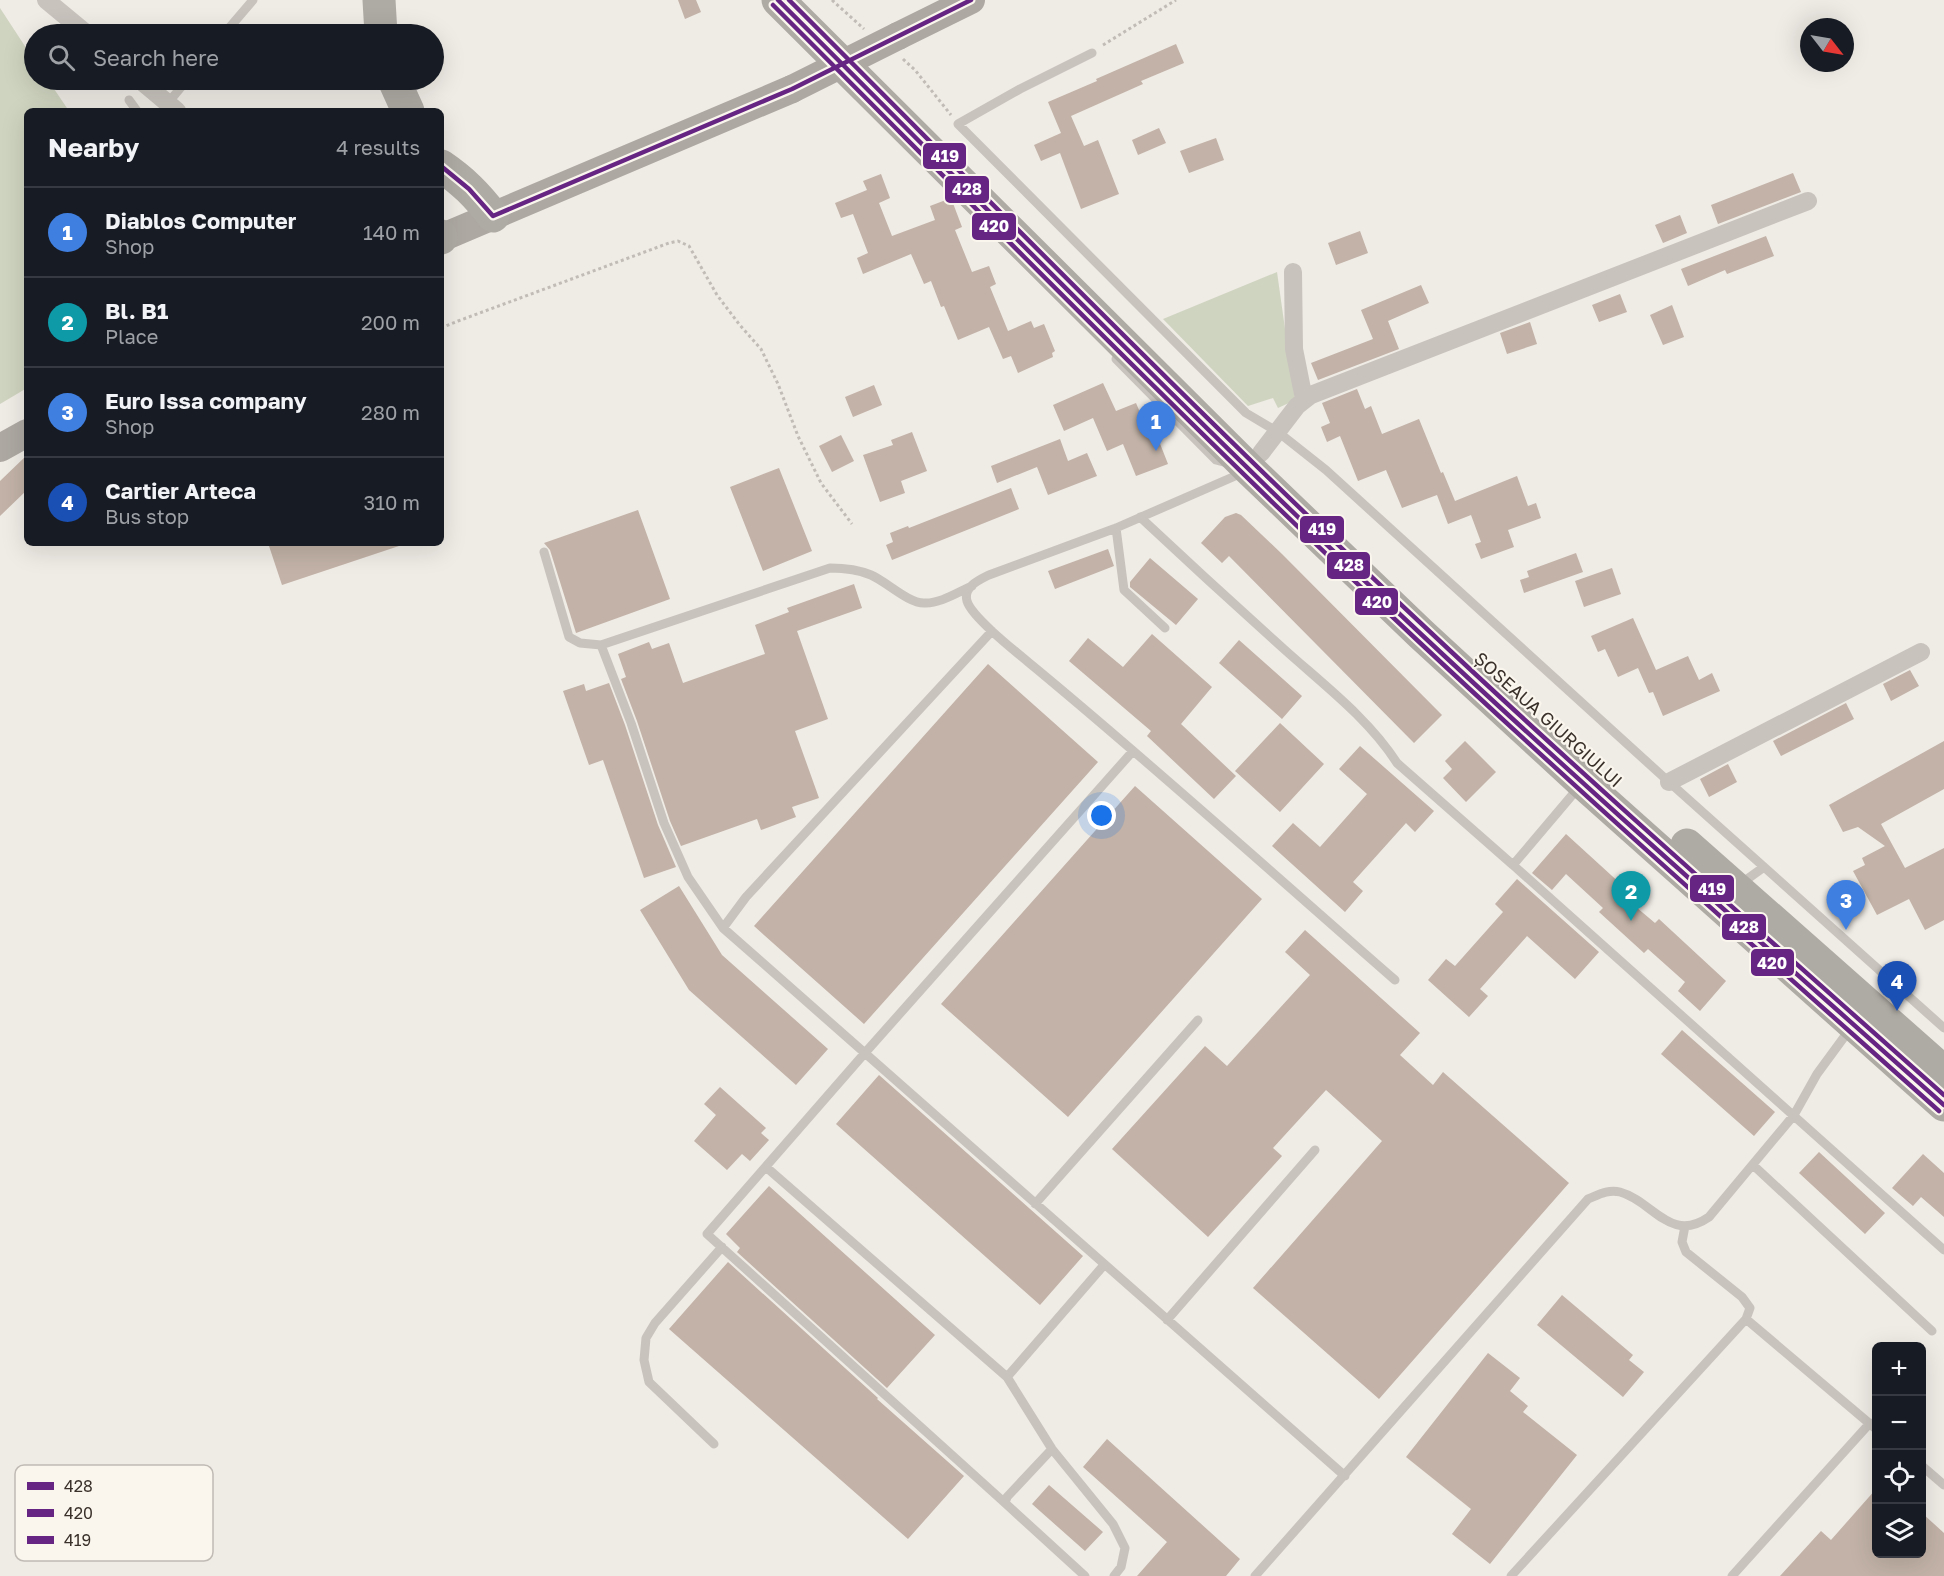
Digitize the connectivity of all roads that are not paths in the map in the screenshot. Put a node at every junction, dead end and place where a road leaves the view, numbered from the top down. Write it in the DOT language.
graph roads {
  1 [pos="46,0"];
  2 [pos="253,0"];
  3 [pos="378,0"];
  4 [pos="778,0"];
  5 [pos="806,0"];
  6 [pos="971,0"];
  7 [pos="75,24"];
  8 [pos="233,24"];
  9 [pos="380,24"];
  10 [pos="1092,53"];
  11 [pos="152,90"];
  12 [pos="181,90"];
  13 [pos="399,90"];
  14 [pos="129,100"];
  15 [pos="172,107"];
  16 [pos="135,108"];
  17 [pos="407,108"];
  18 [pos="908,150"];
  19 [pos="444,168"];
  20 [pos="1808,201"];
  21 [pos="493,216"];
  22 [pos="444,236"];
  23 [pos="1293,272"];
  24 [pos="1304,399"];
  25 [pos="24,435"];
  26 [pos="0,448"];
  27 [pos="1263,451"];
  28 [pos="1140,517"];
  29 [pos="1116,528"];
  30 [pos="544,552"];
  31 [pos="972,586"];
  32 [pos="1165,628"];
  33 [pos="992,631"];
  34 [pos="601,645"];
  35 [pos="1921,652"];
  36 [pos="1133,751"];
  37 [pos="1669,782"];
  38 [pos="1583,783"];
  39 [pos="1513,865"];
  40 [pos="1764,867"];
  41 [pos="1735,888"];
  42 [pos="723,928"];
  43 [pos="1395,980"];
  44 [pos="1198,1020"];
  45 [pos="1854,1024"];
  46 [pos="1944,1028"];
  47 [pos="864,1054"];
  48 [pos="1944,1072"];
  49 [pos="1944,1105"];
  50 [pos="1794,1114"];
  51 [pos="1315,1150"];
  52 [pos="1753,1165"];
  53 [pos="766,1167"];
  54 [pos="1035,1204"];
  55 [pos="1685,1226"];
  56 [pos="722,1247"];
  57 [pos="1944,1250"];
  58 [pos="1104,1265"];
  59 [pos="1746,1319"];
  60 [pos="1167,1320"];
  61 [pos="1932,1331"];
  62 [pos="1007,1377"];
  63 [pos="1872,1425"];
  64 [pos="1872,1427"];
  65 [pos="714,1444"];
  66 [pos="1052,1449"];
  67 [pos="1926,1469"];
  68 [pos="1345,1476"];
  69 [pos="1944,1485"];
  70 [pos="1005,1503"];
  71 [pos="1085,1576"];
  72 [pos="1114,1576"];
  73 [pos="1255,1576"];
  74 [pos="1511,1576"];
  75 [pos="1732,1576"];
  1 -- 7 [label="street"];
  2 -- 8 [label="lane"];
  3 -- 9 [label="highway"];
  4 -- 27 [label="highway, ȘOSEAUA GIURGIULUI"];
  5 -- 27 [label="highway, ȘOSEAUA GIURGIULUI"];
  6 -- 21 [label="main road, bridge"];
  10 -- 27 [label="lane"];
  11 -- 15 [label="street"];
  12 -- 15 [label="lane"];
  13 -- 17 [label="highway"];
  14 -- 16 [label="lane"];
  18 -- 27 [label="lane"];
  19 -- 21 [label="highway"];
  20 -- 24 [label="street"];
  21 -- 22 [label="main road"];
  23 -- 24 [label="street"];
  24 -- 27 [label="street"];
  25 -- 26 [label="main road"];
  27 -- 28 [label="lane"];
  27 -- 37 [label="lane"];
  27 -- 38 [label="highway, ȘOSEAUA GIURGIULUI"];
  27 -- 41 [label="highway, ȘOSEAUA GIURGIULUI"];
  28 -- 29 [label="lane"];
  28 -- 39 [label="lane"];
  29 -- 31 [label="lane"];
  29 -- 32 [label="lane"];
  30 -- 34 [label="lane"];
  31 -- 33 [label="lane"];
  31 -- 34 [label="lane"];
  33 -- 36 [label="lane"];
  33 -- 42 [label="lane"];
  34 -- 42 [label="lane"];
  35 -- 37 [label="street"];
  36 -- 43 [label="lane"];
  36 -- 47 [label="lane"];
  37 -- 40 [label="lane"];
  38 -- 39 [label="lane"];
  38 -- 45 [label="highway, ȘOSEAUA GIURGIULUI"];
  39 -- 50 [label="lane"];
  40 -- 41 [label="lane"];
  40 -- 46 [label="lane"];
  41 -- 48 [label="highway, ȘOSEAUA GIURGIULUI"];
  42 -- 47 [label="lane"];
  44 -- 54 [label="lane"];
  45 -- 49 [label="highway, ȘOSEAUA GIURGIULUI"];
  45 -- 50 [label="lane"];
  47 -- 53 [label="lane"];
  47 -- 54 [label="lane"];
  50 -- 52 [label="lane"];
  50 -- 57 [label="lane"];
  51 -- 60 [label="lane"];
  52 -- 55 [label="lane"];
  52 -- 61 [label="lane"];
  53 -- 56 [label="lane"];
  53 -- 62 [label="lane"];
  54 -- 58 [label="lane"];
  55 -- 59 [label="lane"];
  55 -- 68 [label="lane"];
  56 -- 65 [label="lane"];
  56 -- 70 [label="lane"];
  58 -- 60 [label="lane"];
  58 -- 62 [label="lane"];
  59 -- 63 [label="lane"];
  59 -- 74 [label="lane"];
  60 -- 68 [label="lane"];
  62 -- 66 [label="lane"];
  64 -- 75 [label="lane"];
  66 -- 70 [label="lane"];
  66 -- 72 [label="lane"];
  67 -- 69 [label="lane"];
  68 -- 73 [label="lane"];
  70 -- 71 [label="lane"];
}
